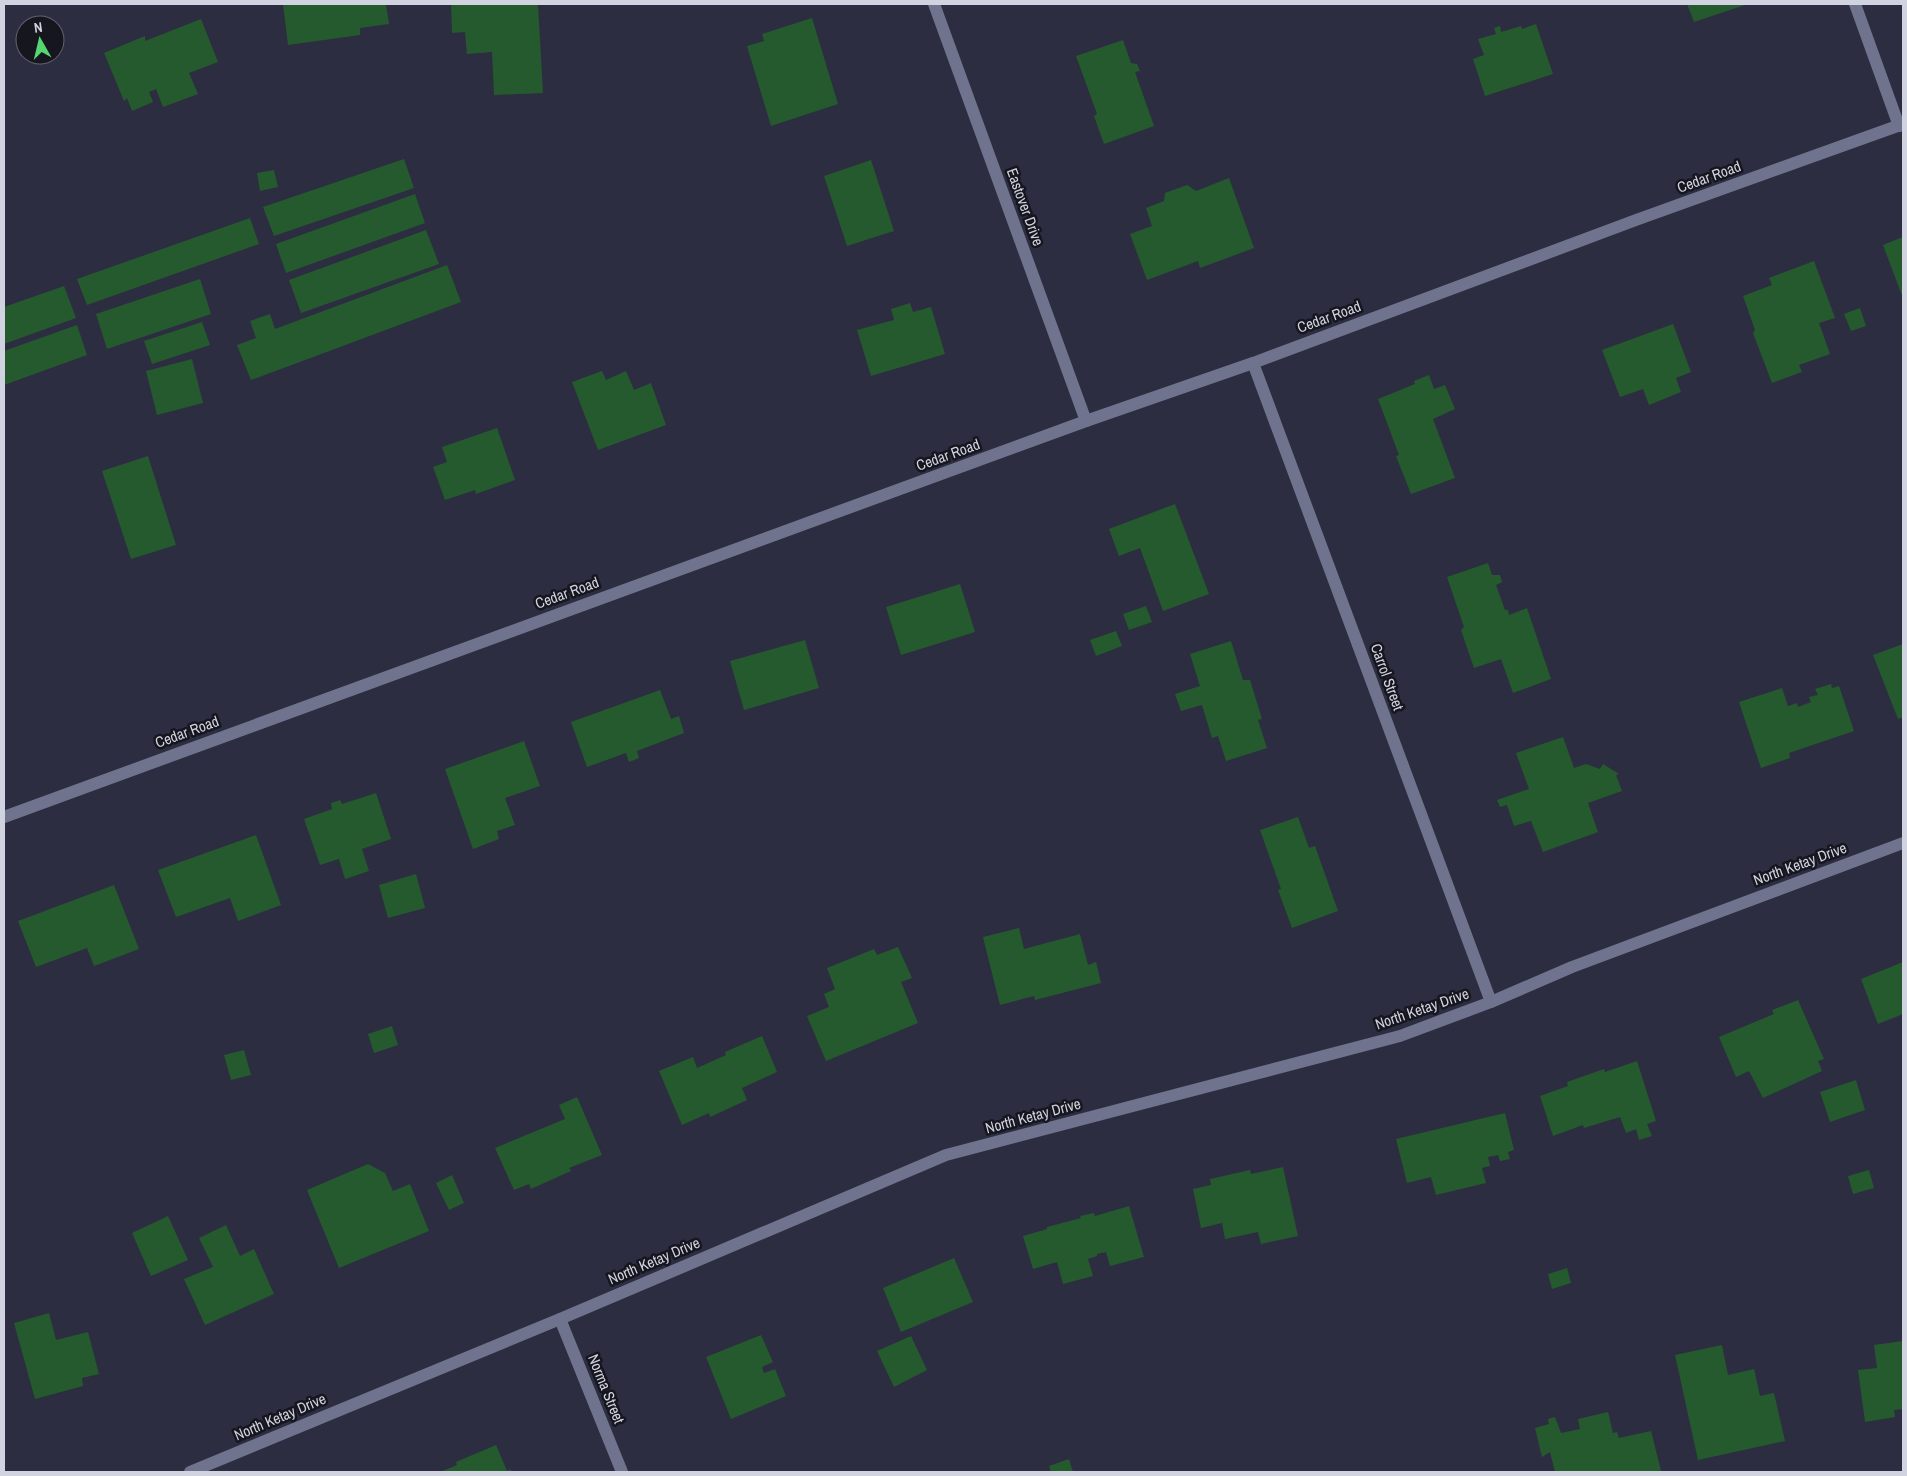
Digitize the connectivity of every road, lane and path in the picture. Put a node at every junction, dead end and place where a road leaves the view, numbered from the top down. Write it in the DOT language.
graph roads {
  1 [pos="934,4"];
  2 [pos="1855,4"];
  3 [pos="1901,125"];
  4 [pos="1253,362"];
  5 [pos="1086,421"];
  6 [pos="4,817"];
  7 [pos="1903,843"];
  8 [pos="1491,1002"];
  9 [pos="560,1319"];
  10 [pos="190,1472"];
  11 [pos="622,1472"];
  1 -- 5 [label="street, Eastover Drive"];
  2 -- 3 [label="street"];
  3 -- 4 [label="street, Cedar Road"];
  4 -- 5 [label="street, Cedar Road"];
  4 -- 8 [label="street, Carrol Street"];
  5 -- 6 [label="street, Cedar Road"];
  7 -- 8 [label="street, North Ketay Drive"];
  8 -- 9 [label="street, North Ketay Drive"];
  9 -- 10 [label="street, North Ketay Drive"];
  9 -- 11 [label="street, Norma Street"];
}
